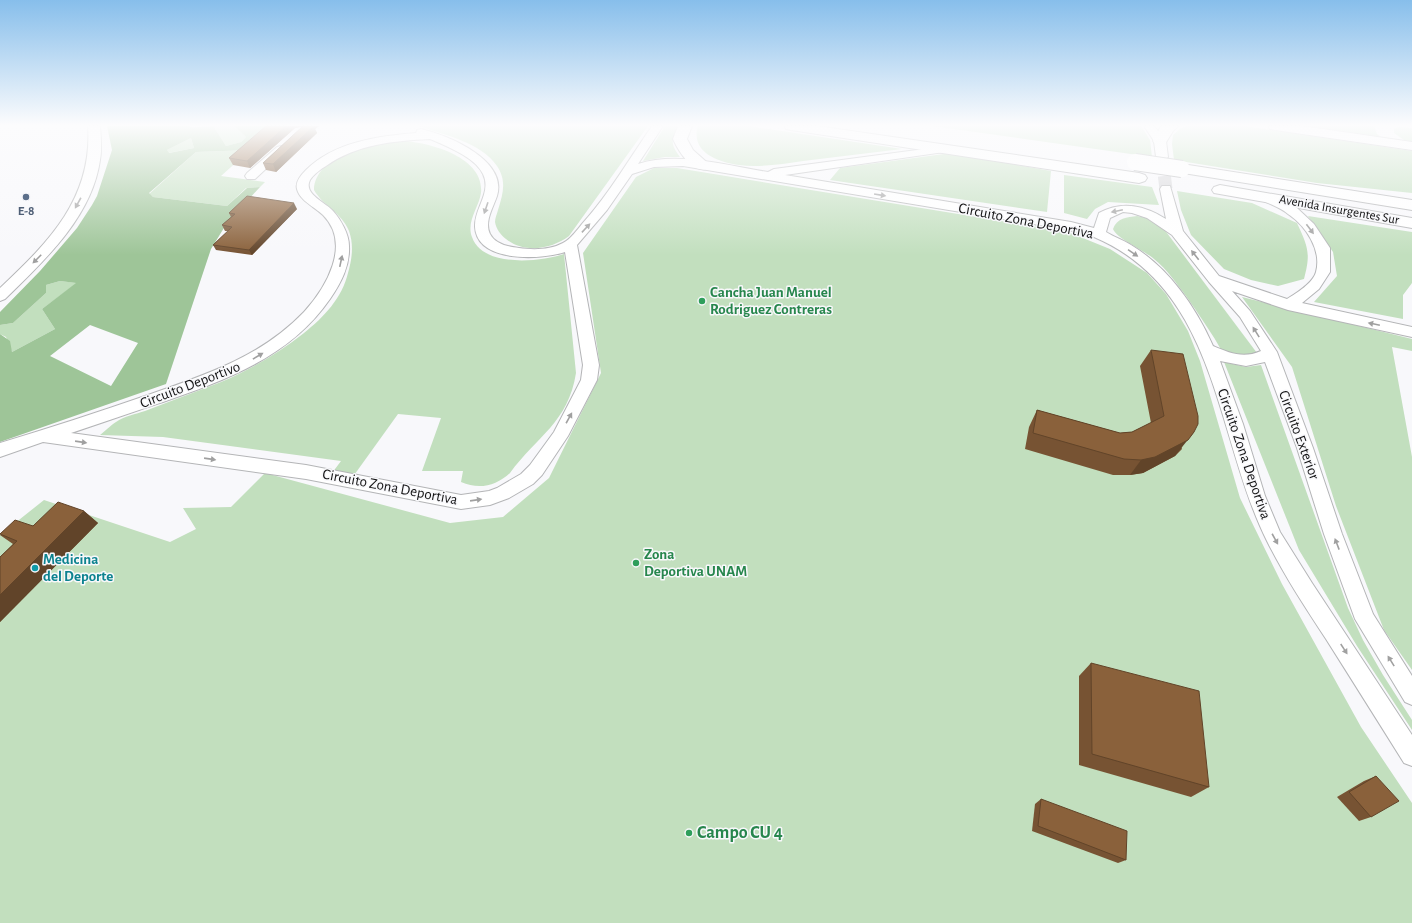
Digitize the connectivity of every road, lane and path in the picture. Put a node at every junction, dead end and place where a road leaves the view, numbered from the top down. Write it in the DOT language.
graph roads {
  1 [pos="92,169"];
  2 [pos="259,169"];
  3 [pos="314,169"];
  4 [pos="486,169"];
  5 [pos="628,169"];
  6 [pos="633,169"];
  7 [pos="720,169"];
  8 [pos="806,169"];
  9 [pos="1081,169"];
  10 [pos="1150,169"];
  11 [pos="626,172"];
  12 [pos="251,176"];
  13 [pos="758,176"];
  14 [pos="1178,182"];
  15 [pos="1341,193"];
  16 [pos="1268,198"];
  17 [pos="1412,200"];
  18 [pos="1412,205"];
  19 [pos="1412,223"];
  20 [pos="1177,232"];
  21 [pos="1099,234"];
  22 [pos="570,244"];
  23 [pos="1214,279"];
  24 [pos="0,296"];
  25 [pos="1288,305"];
  26 [pos="1412,332"];
  27 [pos="1209,350"];
  28 [pos="1269,354"];
  29 [pos="43,436"];
  30 [pos="0,450"];
  31 [pos="1412,694"];
  32 [pos="1412,755"];
  1 -- 24 [label="street, one-way"];
  2 -- 12 [label="street"];
  29 -- 3 [label="street, Circuito Deportivo, one-way"];
  4 -- 22 [label="street, one-way"];
  5 -- 11 [label="street"];
  6 -- 11 [label="street, Circuito Zona Deportiva"];
  7 -- 13 [label="street, Circuito Zona Deportiva"];
  8 -- 13 [label="street"];
  9 -- 14 [label="main road, Avenida Insurgentes Sur"];
  10 -- 14 [label="main road, Avenida Insurgentes Sur, bridge"];
  22 -- 11 [label="street, one-way"];
  13 -- 21 [label="street, Circuito Zona Deportiva, one-way"];
  14 -- 15 [label="main road, Avenida Insurgentes Sur"];
  14 -- 16 [label="main road, Avenida Insurgentes Sur"];
  14 -- 20 [label="street, Circuito Exterior"];
  15 -- 17 [label="main road"];
  15 -- 18 [label="main road, Avenida Insurgentes Sur"];
  16 -- 19 [label="main road, Avenida Insurgentes Sur"];
  16 -- 25 [label="street, one-way"];
  20 -- 21 [label="street, one-way"];
  23 -- 20 [label="street, Circuito Exterior, one-way"];
  21 -- 27 [label="street, Circuito Zona Deportiva, one-way"];
  29 -- 22 [label="street, Circuito Zona Deportiva, one-way"];
  23 -- 25 [label="street"];
  28 -- 23 [label="street, Circuito Exterior, one-way"];
  26 -- 25 [label="street, one-way"];
  27 -- 28 [label="street"];
  27 -- 32 [label="street, Circuito Zona Deportiva, one-way"];
  31 -- 28 [label="street, Circuito Exterior, one-way"];
  29 -- 30 [label="street, Circuito Deportivo"];
}
